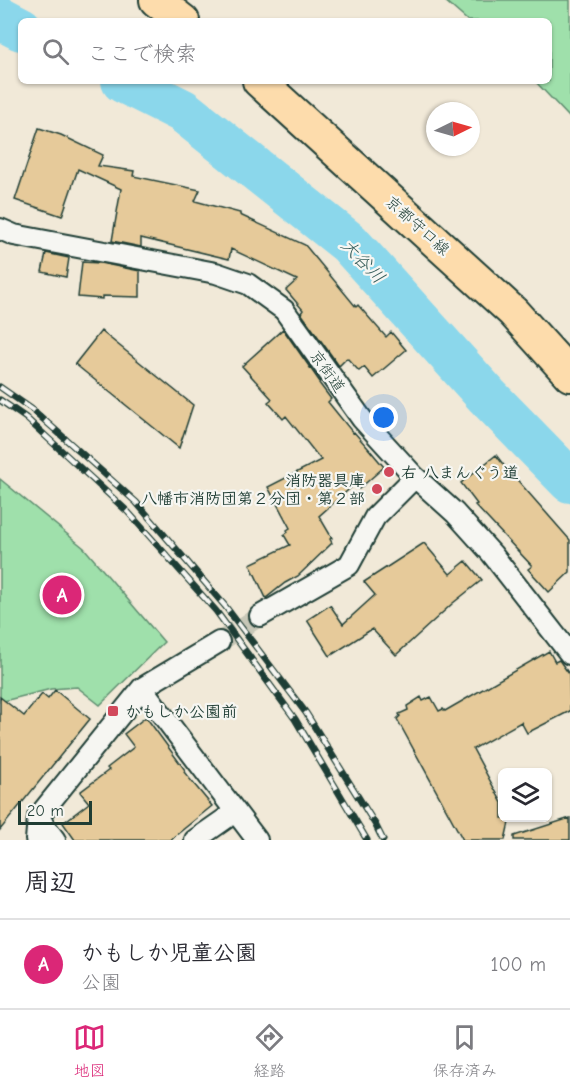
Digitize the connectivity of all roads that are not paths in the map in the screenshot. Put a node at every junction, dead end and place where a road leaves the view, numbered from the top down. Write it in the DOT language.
graph roads {
  1 [pos="156,0"];
  2 [pos="179,18"];
  3 [pos="262,84"];
  4 [pos="0,229"];
  5 [pos="570,375"];
  6 [pos="415,477"];
  7 [pos="260,616"];
  8 [pos="219,642"];
  9 [pos="570,654"];
  10 [pos="142,688"];
  11 [pos="236,812"];
  12 [pos="38,817"];
  13 [pos="36,840"];
  14 [pos="55,840"];
  15 [pos="195,840"];
  16 [pos="257,840"];
  1 -- 2 [label="main road"];
  3 -- 5 [label="main road, 京都守口線"];
  4 -- 6 [label="street, 京街道"];
  6 -- 7 [label="street"];
  6 -- 9 [label="street, 京街道"];
  8 -- 10 [label="street"];
  10 -- 11 [label="street"];
  10 -- 12 [label="street"];
  11 -- 15 [label="street"];
  11 -- 16 [label="street"];
  12 -- 13 [label="street"];
  12 -- 14 [label="street"];
}
